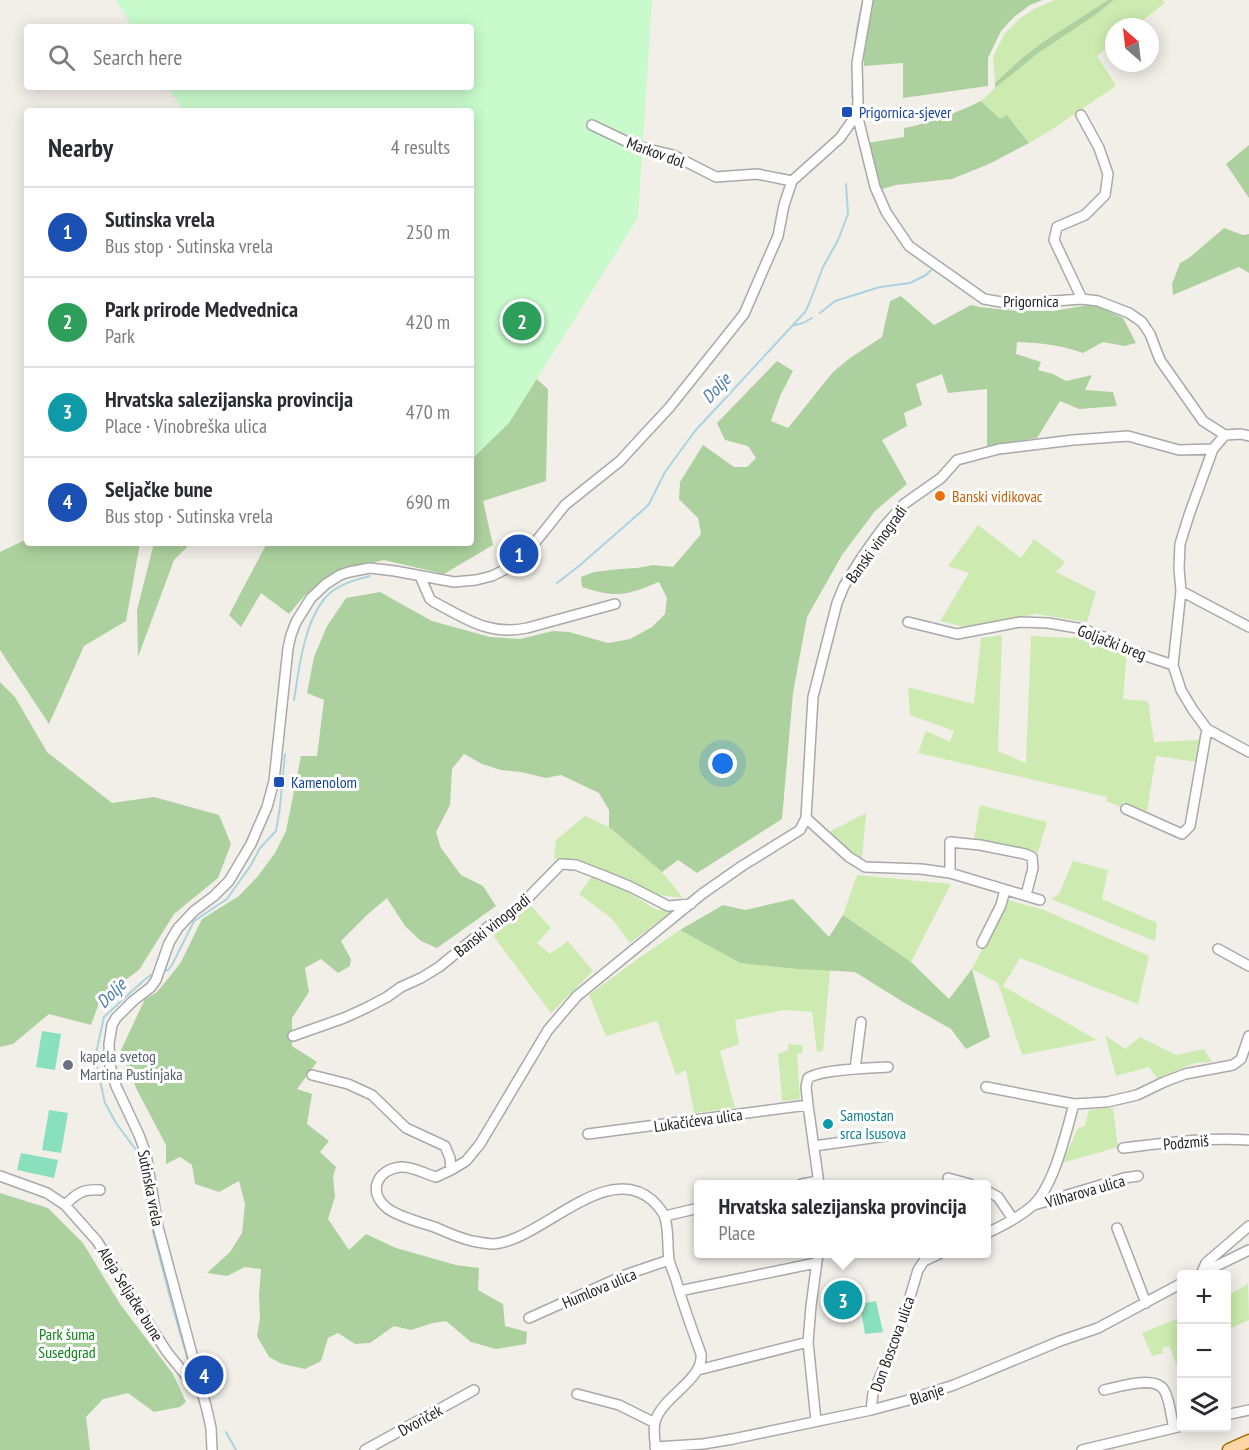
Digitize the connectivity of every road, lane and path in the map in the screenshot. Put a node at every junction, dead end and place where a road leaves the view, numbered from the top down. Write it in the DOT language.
graph roads {
  1 [pos="868,0"];
  2 [pos="857,114"];
  3 [pos="1081,115"];
  4 [pos="592,125"];
  5 [pos="792,181"];
  6 [pos="1082,299"];
  7 [pos="1225,435"];
  8 [pos="1249,436"];
  9 [pos="1213,449"];
  10 [pos="420,576"];
  11 [pos="1181,591"];
  12 [pos="615,604"];
  13 [pos="908,622"];
  14 [pos="1249,627"];
  15 [pos="1173,665"];
  16 [pos="1207,729"];
  17 [pos="1249,752"];
  18 [pos="1126,809"];
  19 [pos="806,818"];
  20 [pos="950,873"];
  21 [pos="1005,890"];
  22 [pos="1026,895"];
  23 [pos="1040,900"];
  24 [pos="691,904"];
  25 [pos="982,943"];
  26 [pos="1218,949"];
  27 [pos="1249,966"];
  28 [pos="861,1022"];
  29 [pos="293,1036"];
  30 [pos="1249,1036"];
  31 [pos="888,1066"];
  32 [pos="855,1069"];
  33 [pos="312,1075"];
  34 [pos="986,1087"];
  35 [pos="1074,1104"];
  36 [pos="808,1105"];
  37 [pos="588,1134"];
  38 [pos="886,1136"];
  39 [pos="1249,1140"];
  40 [pos="814,1146"];
  41 [pos="1123,1148"];
  42 [pos="451,1170"];
  43 [pos="0,1176"];
  44 [pos="1138,1176"];
  45 [pos="948,1178"];
  46 [pos="818,1180"];
  47 [pos="954,1180"];
  48 [pos="100,1190"];
  49 [pos="991,1193"];
  50 [pos="65,1205"];
  51 [pos="1032,1206"];
  52 [pos="694,1209"];
  53 [pos="665,1216"];
  54 [pos="1012,1219"];
  55 [pos="1249,1226"];
  56 [pos="1117,1228"];
  57 [pos="991,1231"];
  58 [pos="1249,1250"];
  59 [pos="817,1258"];
  60 [pos="930,1258"];
  61 [pos="669,1260"];
  62 [pos="1202,1270"];
  63 [pos="1208,1270"];
  64 [pos="1177,1286"];
  65 [pos="679,1291"];
  66 [pos="1146,1303"];
  67 [pos="529,1318"];
  68 [pos="808,1342"];
  69 [pos="698,1370"];
  70 [pos="200,1384"];
  71 [pos="474,1390"];
  72 [pos="1104,1390"];
  73 [pos="577,1394"];
  74 [pos="871,1410"];
  75 [pos="1249,1410"];
  76 [pos="1231,1414"];
  77 [pos="816,1421"];
  78 [pos="655,1423"];
  79 [pos="1177,1424"];
  80 [pos="1177,1427"];
  81 [pos="1249,1441"];
  82 [pos="656,1449"];
  83 [pos="212,1450"];
  84 [pos="365,1450"];
  85 [pos="1082,1450"];
  86 [pos="1229,1450"];
  1 -- 2 [label="street, Prigornica"];
  2 -- 5 [label="street"];
  2 -- 6 [label="street, Prigornica"];
  3 -- 6 [label="street"];
  4 -- 5 [label="street, Markov dol"];
  5 -- 10 [label="street, Sutinska vrela"];
  6 -- 7 [label="street, Prigornica"];
  7 -- 8 [label="street"];
  7 -- 9 [label="street"];
  9 -- 11 [label="street"];
  9 -- 19 [label="street, Banski vinogradi"];
  10 -- 12 [label="street"];
  10 -- 70 [label="street, Sutinska vrela"];
  11 -- 14 [label="street"];
  11 -- 15 [label="street"];
  13 -- 15 [label="street, Goljački breg"];
  15 -- 16 [label="street"];
  16 -- 17 [label="street"];
  16 -- 18 [label="street"];
  19 -- 20 [label="street"];
  19 -- 24 [label="street"];
  20 -- 21 [label="street"];
  20 -- 22 [label="street"];
  21 -- 22 [label="street"];
  21 -- 25 [label="street"];
  22 -- 23 [label="street"];
  24 -- 29 [label="street, Banski vinogradi"];
  24 -- 42 [label="street"];
  26 -- 27 [label="street"];
  28 -- 32 [label="street"];
  30 -- 35 [label="street"];
  31 -- 32 [label="street"];
  32 -- 36 [label="street"];
  33 -- 42 [label="street"];
  34 -- 35 [label="street"];
  35 -- 51 [label="street"];
  36 -- 37 [label="street, Lukačićeva ulica"];
  36 -- 40 [label="street"];
  38 -- 40 [label="street"];
  39 -- 41 [label="street, Podzmiš"];
  40 -- 46 [label="street"];
  42 -- 53 [label="street"];
  43 -- 50 [label="street, Aleja Seljačke bune"];
  44 -- 51 [label="street, Vilharova ulica"];
  45 -- 47 [label="street"];
  48 -- 50 [label="street"];
  49 -- 54 [label="street"];
  50 -- 70 [label="street, Aleja Seljačke bune"];
  51 -- 54 [label="street"];
  52 -- 53 [label="street"];
  53 -- 61 [label="street"];
  54 -- 57 [label="street"];
  55 -- 62 [label="street"];
  56 -- 66 [label="street"];
  58 -- 63 [label="street"];
  59 -- 65 [label="street"];
  59 -- 68 [label="street"];
  60 -- 74 [label="street, Don Boscova ulica"];
  61 -- 65 [label="street"];
  61 -- 67 [label="street, Humlova ulica"];
  64 -- 66 [label="street, Blanje"];
  65 -- 69 [label="street"];
  66 -- 74 [label="street, Blanje"];
  68 -- 69 [label="street"];
  68 -- 77 [label="street"];
  69 -- 78 [label="street"];
  70 -- 83 [label="street"];
  71 -- 84 [label="street, Dvoriček"];
  72 -- 79 [label="street"];
  73 -- 78 [label="street"];
  74 -- 77 [label="street, Blanje"];
  75 -- 76 [label="street"];
  77 -- 82 [label="street, Blanje"];
  78 -- 82 [label="street"];
  80 -- 85 [label="street"];
  81 -- 86 [label="main road"];
}
